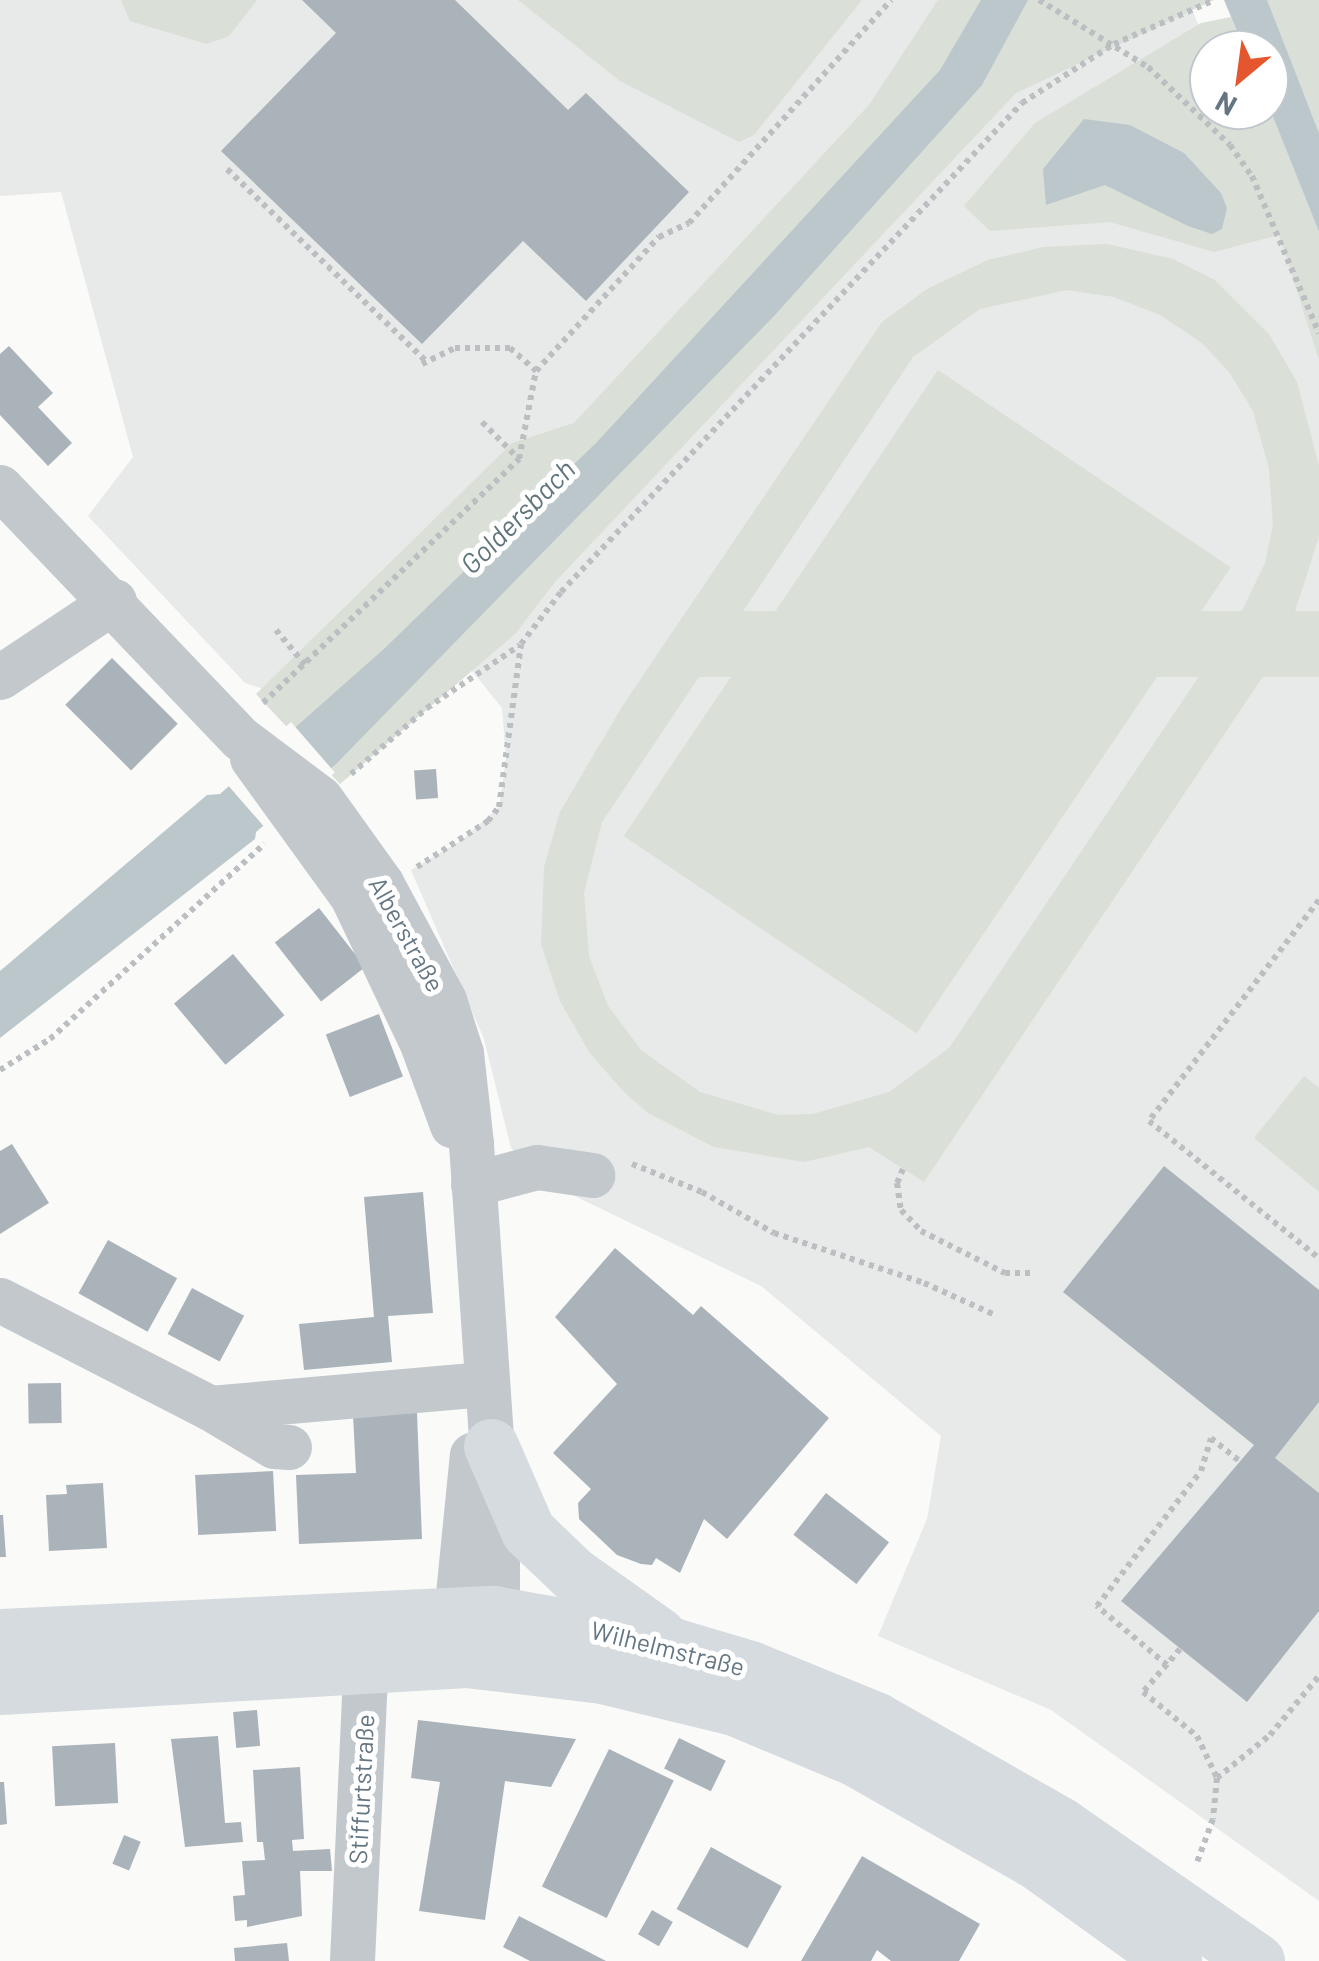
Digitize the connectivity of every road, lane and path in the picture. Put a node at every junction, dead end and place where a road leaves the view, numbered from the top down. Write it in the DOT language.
graph roads {
  1 [pos="891,0"];
  2 [pos="1039,0"];
  3 [pos="1214,0"];
  4 [pos="1114,44"];
  5 [pos="228,170"];
  6 [pos="1319,333"];
  7 [pos="536,371"];
  8 [pos="482,422"];
  9 [pos="519,459"];
  10 [pos="0,487"];
  11 [pos="114,600"];
  12 [pos="276,630"];
  13 [pos="521,644"];
  14 [pos="307,667"];
  15 [pos="0,678"];
  16 [pos="236,734"];
  17 [pos="302,803"];
  18 [pos="381,883"];
  19 [pos="1319,900"];
  20 [pos="0,1070"];
  21 [pos="602,1166"];
  22 [pos="903,1169"];
  23 [pos="473,1184"];
  24 [pos="1319,1258"];
  25 [pos="1031,1272"];
  26 [pos="0,1300"];
  27 [pos="995,1315"];
  28 [pos="484,1384"];
  29 [pos="229,1405"];
  30 [pos="491,1446"];
  31 [pos="289,1447"];
  32 [pos="1241,1462"];
  33 [pos="0,1636"];
  34 [pos="474,1637"];
  35 [pos="367,1641"];
  36 [pos="673,1645"];
  37 [pos="1180,1649"];
  38 [pos="1167,1666"];
  39 [pos="1319,1676"];
  40 [pos="0,1687"];
  41 [pos="1218,1778"];
  42 [pos="1198,1861"];
  43 [pos="352,1961"];
  44 [pos="1174,1961"];
  45 [pos="1257,1961"];
  1 -- 7 [label="path"];
  2 -- 4 [label="path"];
  3 -- 4 [label="path"];
  4 -- 6 [label="path"];
  4 -- 13 [label="path"];
  5 -- 7 [label="path"];
  7 -- 9 [label="path"];
  8 -- 9 [label="path"];
  9 -- 14 [label="path"];
  10 -- 11 [label="street, Alberstraße"];
  11 -- 15 [label="street"];
  11 -- 16 [label="street, Alberstraße"];
  12 -- 14 [label="path"];
  13 -- 17 [label="path"];
  13 -- 18 [label="path"];
  14 -- 16 [label="path"];
  16 -- 17 [label="street, Alberstraße"];
  17 -- 18 [label="street, Alberstraße"];
  17 -- 20 [label="path"];
  17 -- 23 [label="street, Alberstraße"];
  18 -- 23 [label="street, Alberstraße"];
  19 -- 24 [label="path"];
  21 -- 23 [label="street"];
  21 -- 27 [label="path"];
  22 -- 25 [label="path"];
  23 -- 28 [label="street, Alberstraße"];
  26 -- 29 [label="street"];
  28 -- 29 [label="street"];
  28 -- 30 [label="street, Alberstraße"];
  28 -- 34 [label="street, Alberstraße"];
  29 -- 31 [label="street"];
  30 -- 34 [label="street, Alberstraße"];
  30 -- 36 [label="main road"];
  32 -- 38 [label="path"];
  33 -- 35 [label="main road, Wilhelmstraße"];
  34 -- 35 [label="main road, Wilhelmstraße"];
  34 -- 36 [label="main road, Wilhelmstraße"];
  34 -- 44 [label="main road, Wilhelmstraße"];
  35 -- 40 [label="main road, Wilhelmstraße"];
  35 -- 43 [label="street, Stiffurtstraße"];
  36 -- 45 [label="main road, Wilhelmstraße"];
  37 -- 38 [label="path"];
  38 -- 41 [label="path"];
  39 -- 41 [label="path"];
  41 -- 42 [label="path"];
}
